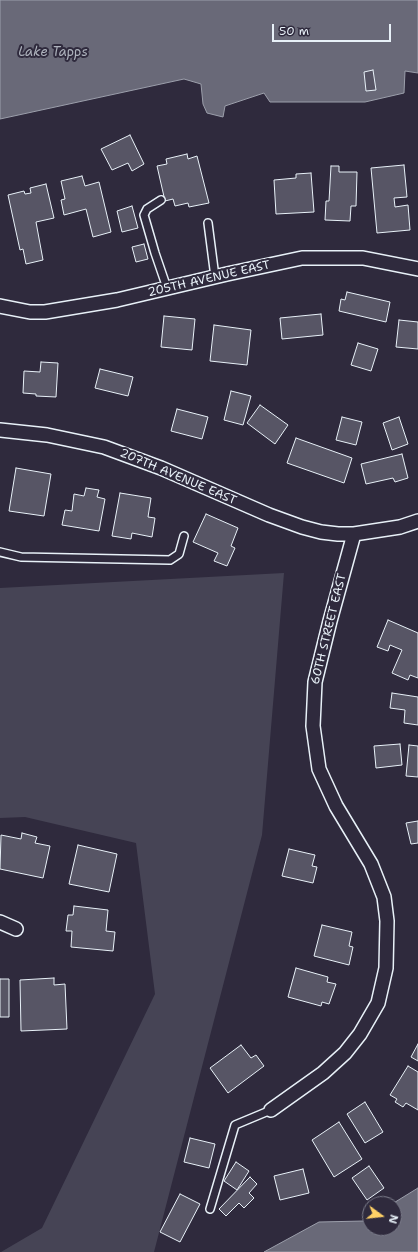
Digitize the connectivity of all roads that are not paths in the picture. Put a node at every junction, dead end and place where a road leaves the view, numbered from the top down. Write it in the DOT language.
graph roads {
  1 [pos="161,200"];
  2 [pos="208,223"];
  3 [pos="418,269"];
  4 [pos="215,276"];
  5 [pos="168,288"];
  6 [pos="0,306"];
  7 [pos="0,430"];
  8 [pos="418,521"];
  9 [pos="354,534"];
  10 [pos="184,536"];
  11 [pos="0,552"];
  12 [pos="0,922"];
  13 [pos="16,929"];
  14 [pos="270,1110"];
  15 [pos="210,1209"];
  1 -- 5 [label="lane"];
  2 -- 4 [label="lane"];
  3 -- 4 [label="street, 205TH AVENUE EAST"];
  4 -- 5 [label="street, 205TH AVENUE EAST"];
  5 -- 6 [label="street, 205TH AVENUE EAST"];
  7 -- 9 [label="street, 207TH AVENUE EAST"];
  8 -- 9 [label="street"];
  9 -- 14 [label="street, 60TH STREET EAST"];
  10 -- 11 [label="lane"];
  12 -- 13 [label="street"];
  14 -- 15 [label="lane"];
}
